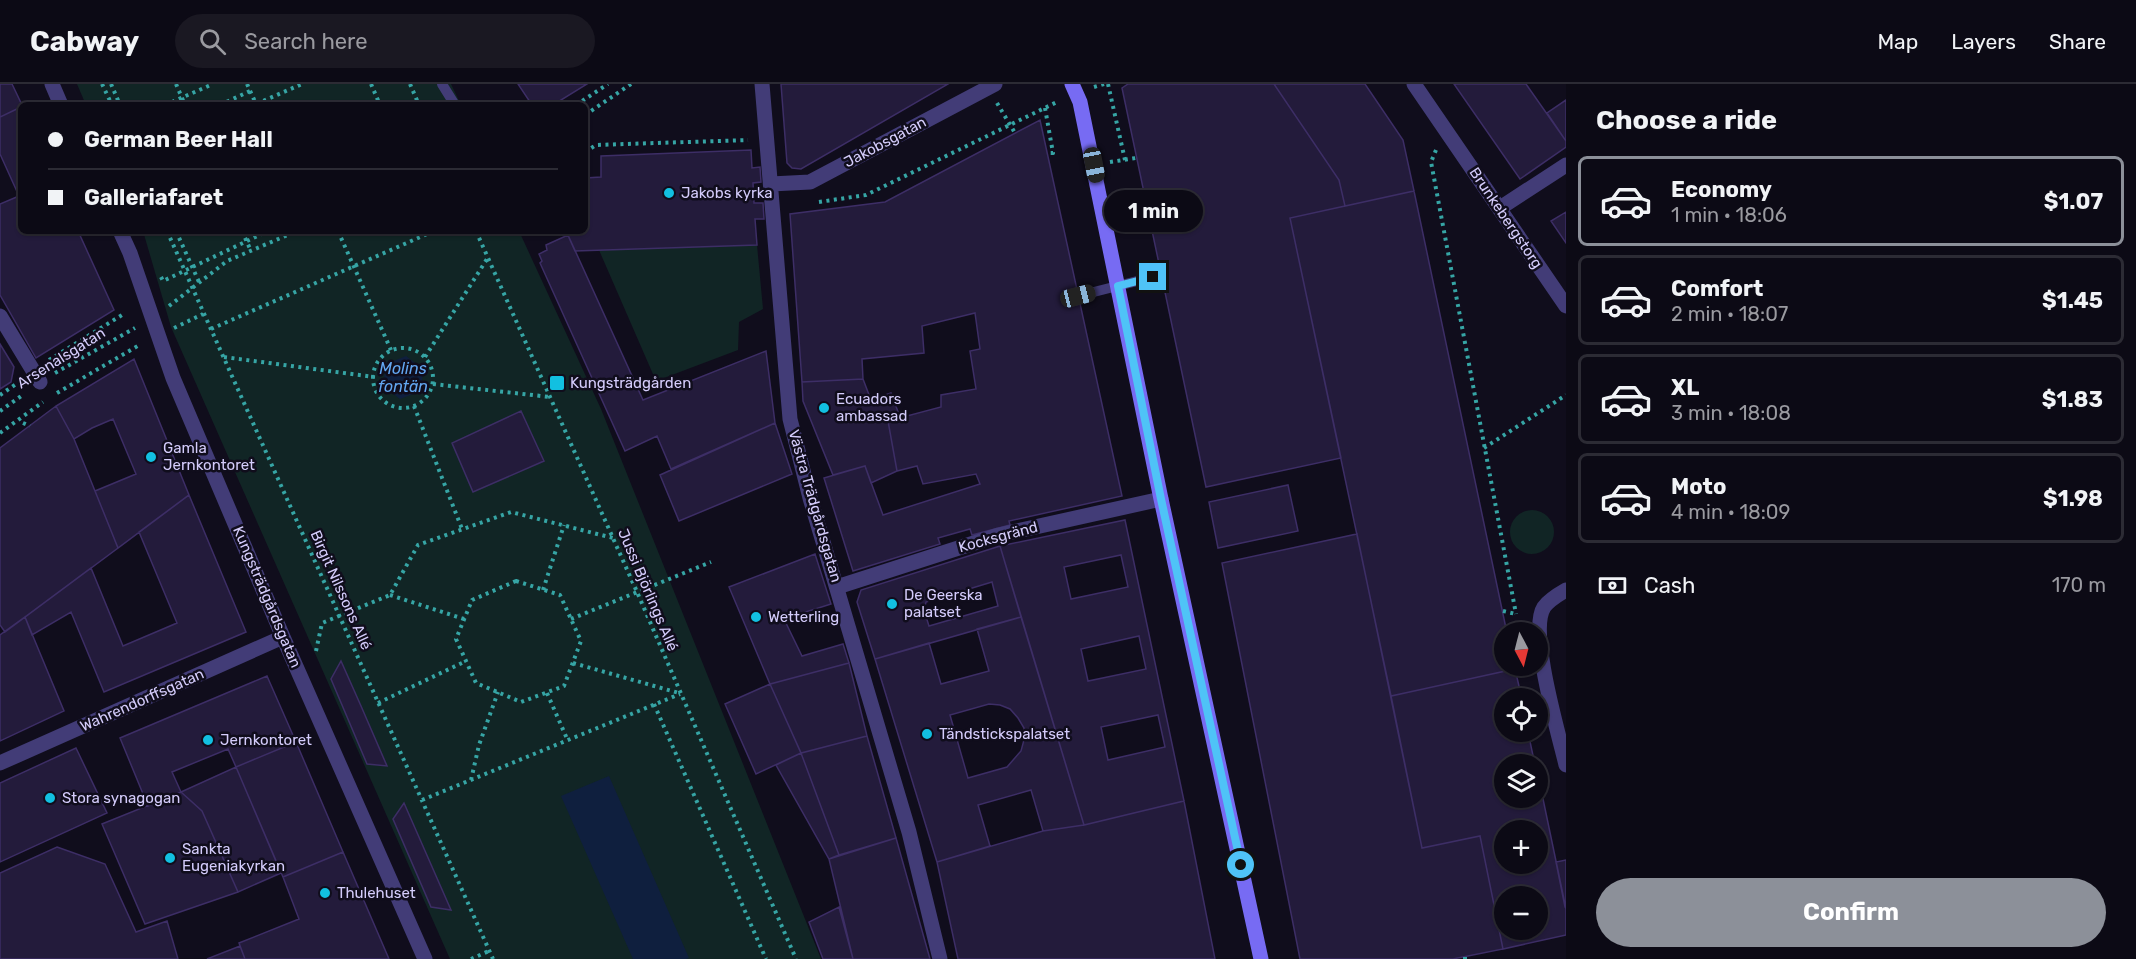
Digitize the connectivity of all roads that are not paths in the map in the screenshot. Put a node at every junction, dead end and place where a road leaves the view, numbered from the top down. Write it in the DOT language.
graph roads {
  1 [pos="52,84"];
  2 [pos="442,84"];
  3 [pos="762,84"];
  4 [pos="1071,84"];
  5 [pos="1414,84"];
  6 [pos="991,86"];
  7 [pos="60,102"];
  8 [pos="452,102"];
  9 [pos="1566,165"];
  10 [pos="771,184"];
  11 [pos="1500,208"];
  12 [pos="121,234"];
  13 [pos="1153,277"];
  14 [pos="1118,286"];
  15 [pos="1078,296"];
  16 [pos="1566,306"];
  17 [pos="0,316"];
  18 [pos="36,376"];
  19 [pos="1161,499"];
  20 [pos="837,587"];
  21 [pos="1566,590"];
  22 [pos="283,637"];
  23 [pos="0,763"];
  24 [pos="1566,765"];
  25 [pos="424,959"];
  26 [pos="940,959"];
  27 [pos="1261,959"];
  1 -- 7 [label="street"];
  2 -- 8 [label="lane"];
  3 -- 10 [label="street, Västra Trädgårdsgatan"];
  4 -- 14 [label="street"];
  5 -- 11 [label="street, Brunkebergstorg"];
  6 -- 10 [label="street, Jakobsgatan"];
  9 -- 11 [label="street"];
  10 -- 20 [label="street, Västra Trädgårdsgatan"];
  11 -- 16 [label="street, Brunkebergstorg"];
  12 -- 22 [label="street, Kungsträdgårdsgatan"];
  13 -- 14 [label="lane"];
  14 -- 15 [label="lane"];
  14 -- 19 [label="street"];
  17 -- 18 [label="street"];
  19 -- 20 [label="street, Kocksgränd"];
  19 -- 27 [label="street"];
  20 -- 26 [label="street, Västra Trädgårdsgatan"];
  21 -- 24 [label="street"];
  22 -- 23 [label="street, Wahrendorffsgatan"];
  22 -- 25 [label="street, Kungsträdgårdsgatan"];
}
